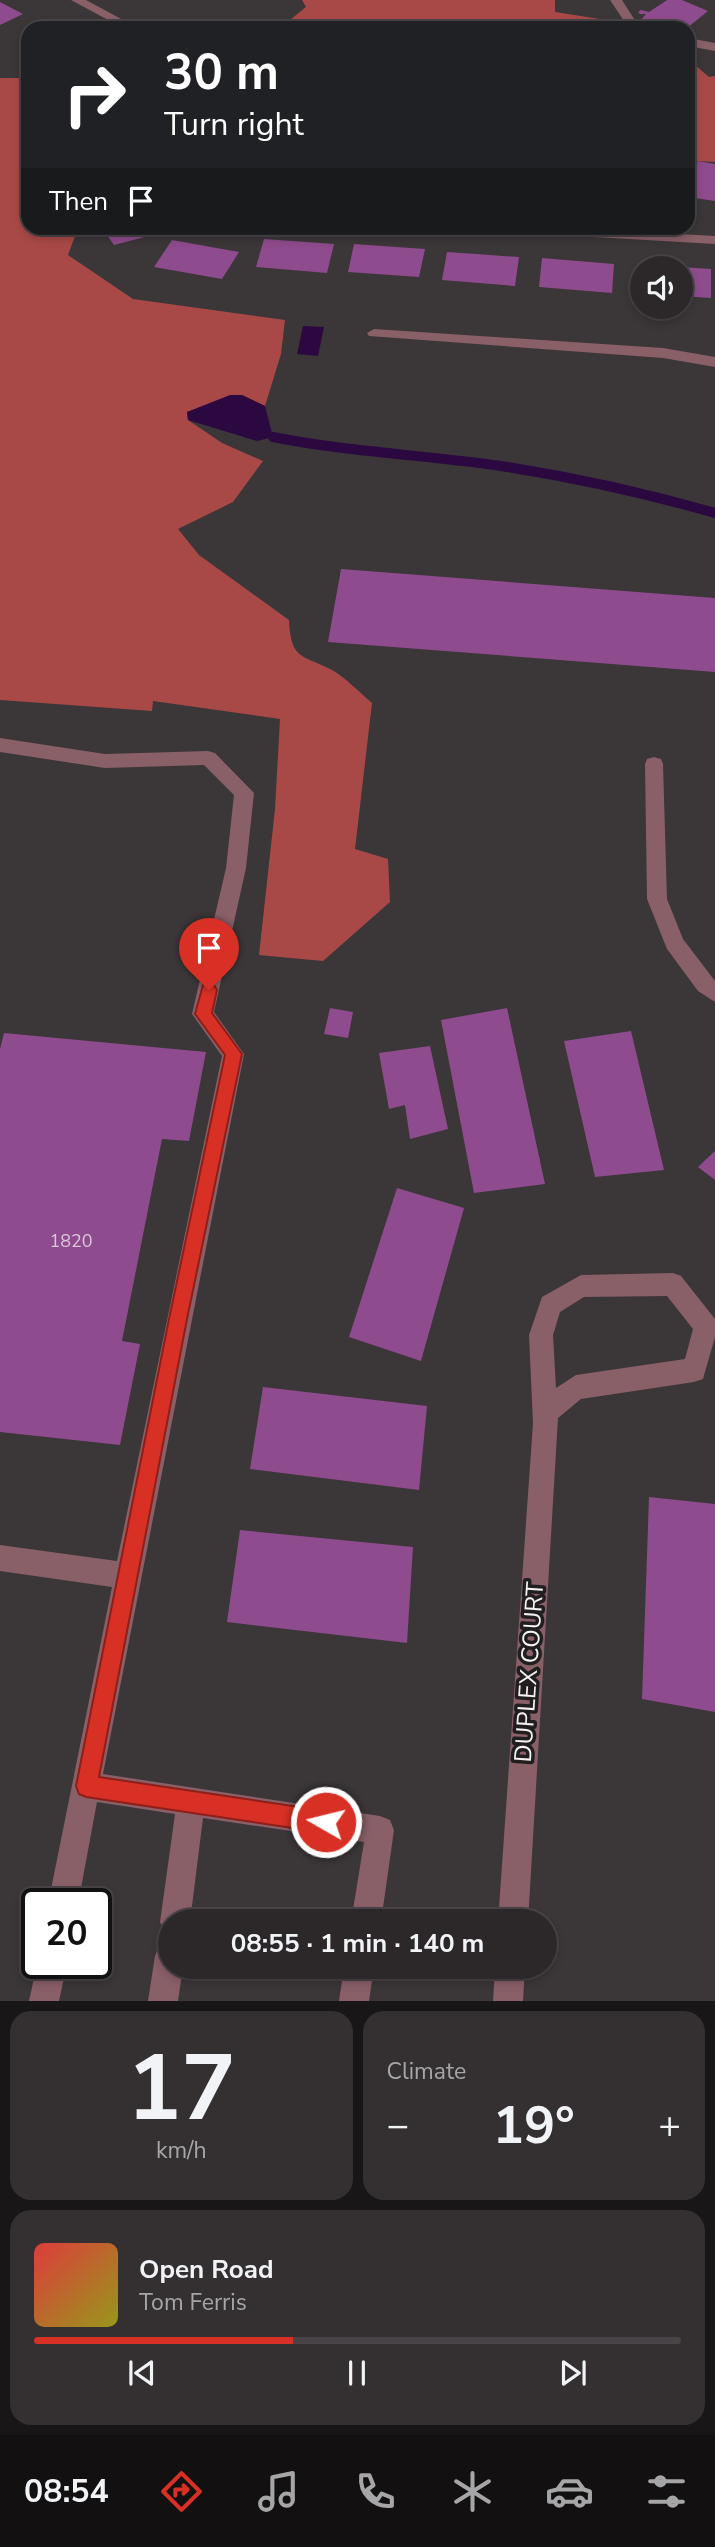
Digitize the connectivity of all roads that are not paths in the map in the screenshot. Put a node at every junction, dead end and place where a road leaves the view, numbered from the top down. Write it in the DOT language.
graph roads {
  1 [pos="77,0"];
  2 [pos="616,0"];
  3 [pos="118,21"];
  4 [pos="630,21"];
  5 [pos="695,43"];
  6 [pos="715,47"];
  7 [pos="628,235"];
  8 [pos="715,240"];
  9 [pos="374,333"];
  10 [pos="715,362"];
  11 [pos="0,745"];
  12 [pos="654,764"];
  13 [pos="715,993"];
  14 [pos="545,1422"];
  15 [pos="0,1558"];
  16 [pos="128,1576"];
  17 [pos="86,1786"];
  18 [pos="191,1802"];
  19 [pos="66,1888"];
  20 [pos="177,1909"];
  21 [pos="368,1909"];
  22 [pos="514,1909"];
  23 [pos="49,1979"];
  24 [pos="166,1979"];
  25 [pos="357,1979"];
  26 [pos="509,1979"];
  27 [pos="44,2001"];
  28 [pos="163,2001"];
  29 [pos="354,2001"];
  30 [pos="508,2001"];
  1 -- 3 [label="street"];
  2 -- 4 [label="street"];
  5 -- 6 [label="street"];
  7 -- 8 [label="street"];
  9 -- 10 [label="street"];
  11 -- 16 [label="street"];
  12 -- 13 [label="street"];
  14 -- 14 [label="street, DUPLEX COURT"];
  14 -- 22 [label="street, DUPLEX COURT"];
  15 -- 16 [label="street"];
  16 -- 17 [label="street"];
  17 -- 18 [label="street"];
  17 -- 19 [label="street"];
  18 -- 20 [label="street"];
  18 -- 21 [label="street"];
  23 -- 27 [label="street"];
  24 -- 28 [label="street"];
  25 -- 29 [label="street"];
  26 -- 30 [label="street"];
}
